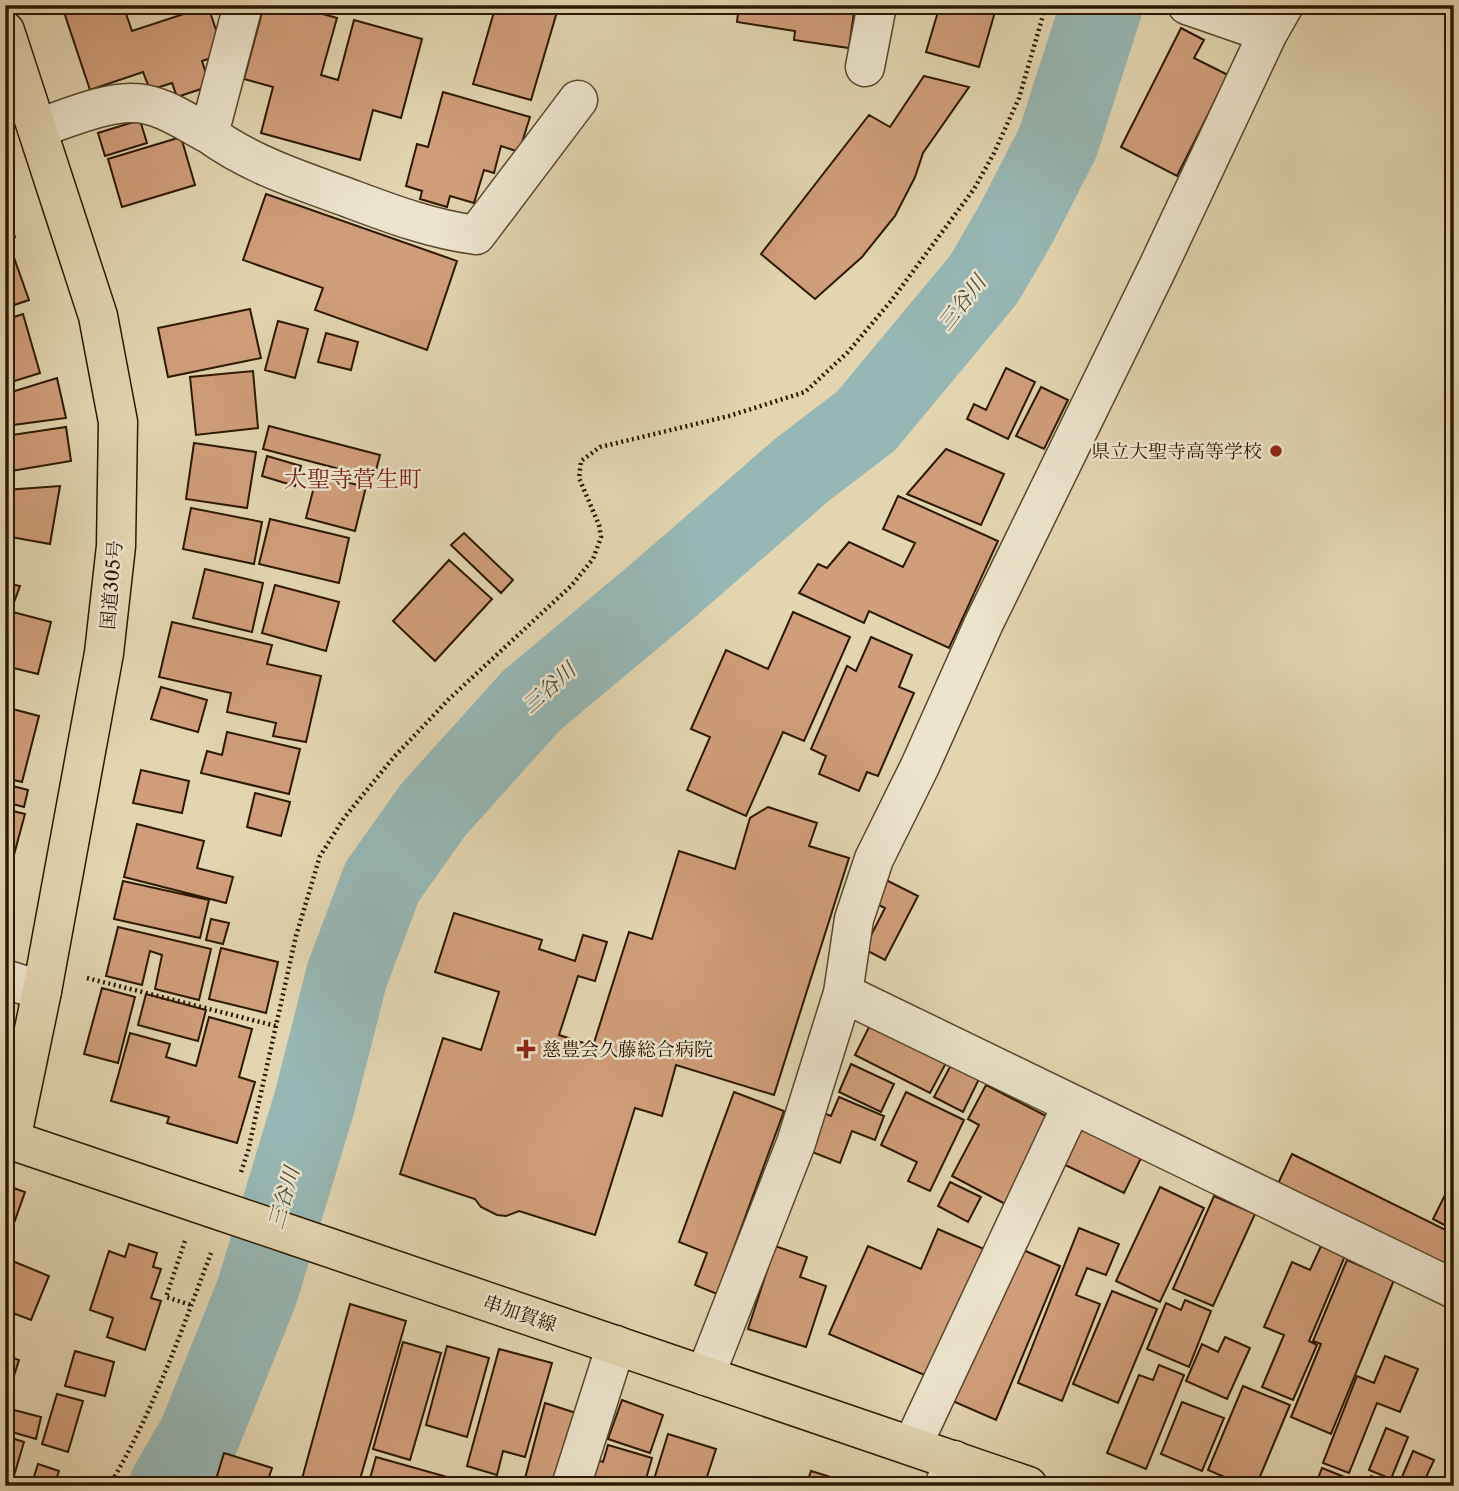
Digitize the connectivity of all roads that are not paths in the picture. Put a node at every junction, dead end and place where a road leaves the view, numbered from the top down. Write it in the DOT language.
graph roads {
  1 [pos="243,5"];
  2 [pos="877,5"];
  3 [pos="1187,5"];
  4 [pos="1276,19"];
  5 [pos="5,31"];
  6 [pos="865,67"];
  7 [pos="579,100"];
  8 [pos="23,107"];
  9 [pos="209,134"];
  10 [pos="5,979"];
  11 [pos="42,990"];
  12 [pos="843,993"];
  13 [pos="1072,1105"];
  14 [pos="8,1138"];
  15 [pos="1454,1289"];
  16 [pos="616,1345"];
  17 [pos="705,1376"];
  18 [pos="912,1446"];
  19 [pos="948,1473"];
  20 [pos="571,1486"];
  21 [pos="1028,1486"];
  1 -- 9 [label="street"];
  2 -- 6 [label="street"];
  3 -- 4 [label="street"];
  4 -- 12 [label="street"];
  5 -- 8 [label="main road, 国道305号"];
  7 -- 9 [label="street"];
  8 -- 9 [label="street"];
  8 -- 11 [label="main road, 国道305号"];
  10 -- 11 [label="street"];
  11 -- 14 [label="main road, 国道305号"];
  12 -- 13 [label="street"];
  12 -- 17 [label="street"];
  13 -- 15 [label="street"];
  13 -- 18 [label="street"];
  14 -- 16 [label="main road, 串加賀線, bridge"];
  16 -- 17 [label="main road, 串加賀線"];
  16 -- 20 [label="street"];
  17 -- 18 [label="main road, 串加賀線"];
  18 -- 19 [label="main road, 串加賀線"];
  19 -- 21 [label="main road, 串加賀線"];
}
